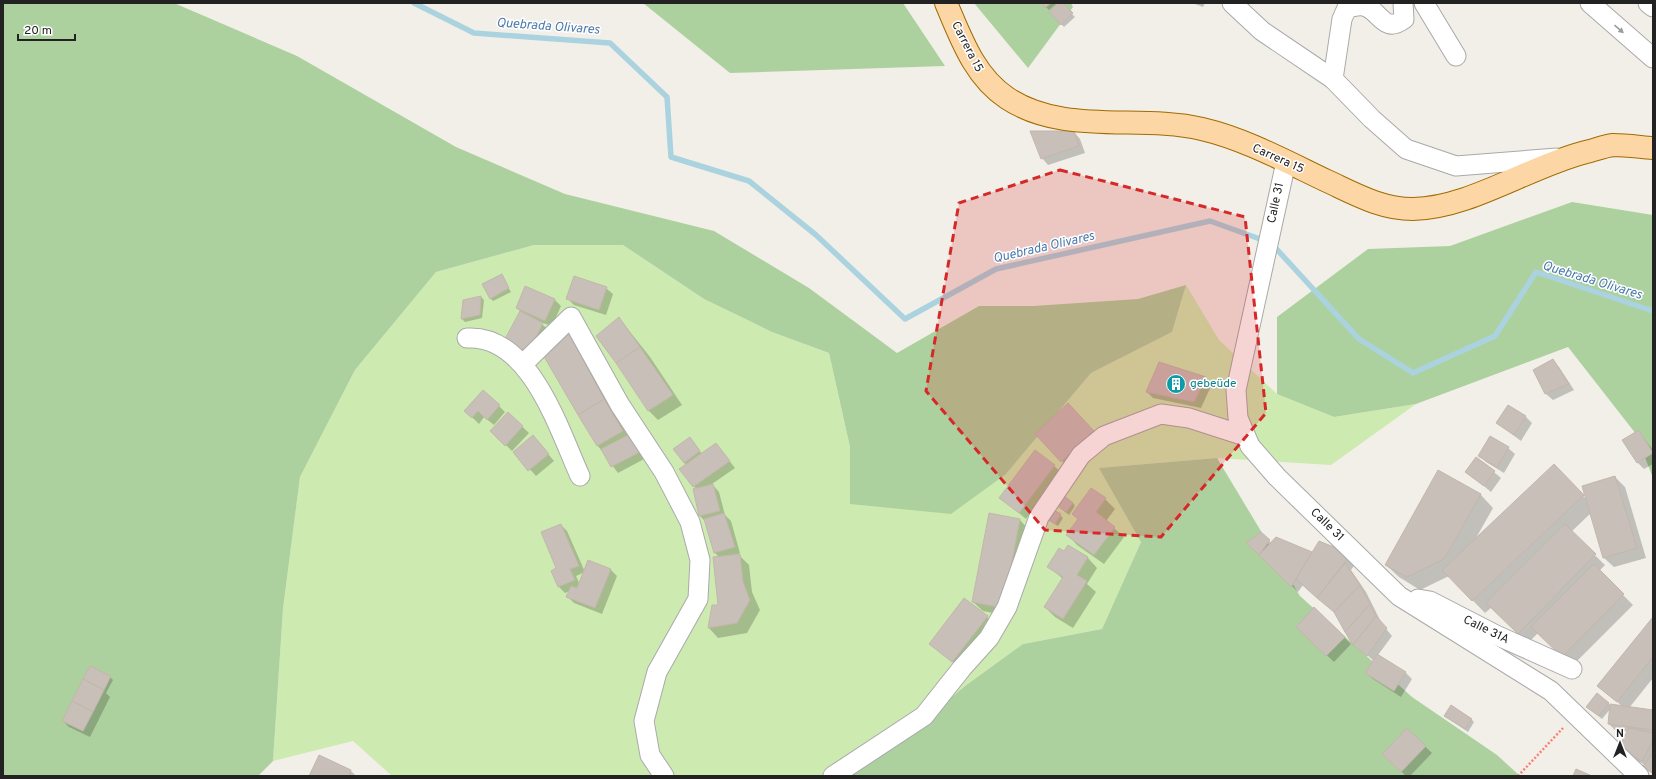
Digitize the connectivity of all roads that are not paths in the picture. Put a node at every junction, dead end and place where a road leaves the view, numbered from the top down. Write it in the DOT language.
graph roads {
  1 [pos="946,3"];
  2 [pos="1232,3"];
  3 [pos="1403,3"];
  4 [pos="1424,3"];
  5 [pos="1590,3"];
  6 [pos="1648,3"];
  7 [pos="1653,7"];
  8 [pos="1456,56"];
  9 [pos="1653,58"];
  10 [pos="1332,79"];
  11 [pos="1653,148"];
  12 [pos="1568,157"];
  13 [pos="1284,171"];
  14 [pos="467,338"];
  15 [pos="523,364"];
  16 [pos="1245,436"];
  17 [pos="580,476"];
  18 [pos="1399,596"];
  19 [pos="1572,669"];
  20 [pos="664,776"];
  21 [pos="833,776"];
  22 [pos="1639,776"];
  1 -- 13 [label="main road, Carrera 15"];
  2 -- 10 [label="street"];
  3 -- 10 [label="street"];
  4 -- 8 [label="street"];
  5 -- 9 [label="street, one-way"];
  6 -- 7 [label="street"];
  10 -- 12 [label="street"];
  11 -- 12 [label="main road, Carrera 15"];
  12 -- 13 [label="main road, Carrera 15"];
  13 -- 16 [label="street, Calle 31"];
  14 -- 15 [label="street"];
  15 -- 17 [label="street"];
  15 -- 20 [label="street"];
  16 -- 18 [label="street, Calle 31"];
  16 -- 21 [label="street"];
  18 -- 19 [label="street, Calle 31A"];
  18 -- 22 [label="street, Calle 31"];
}
